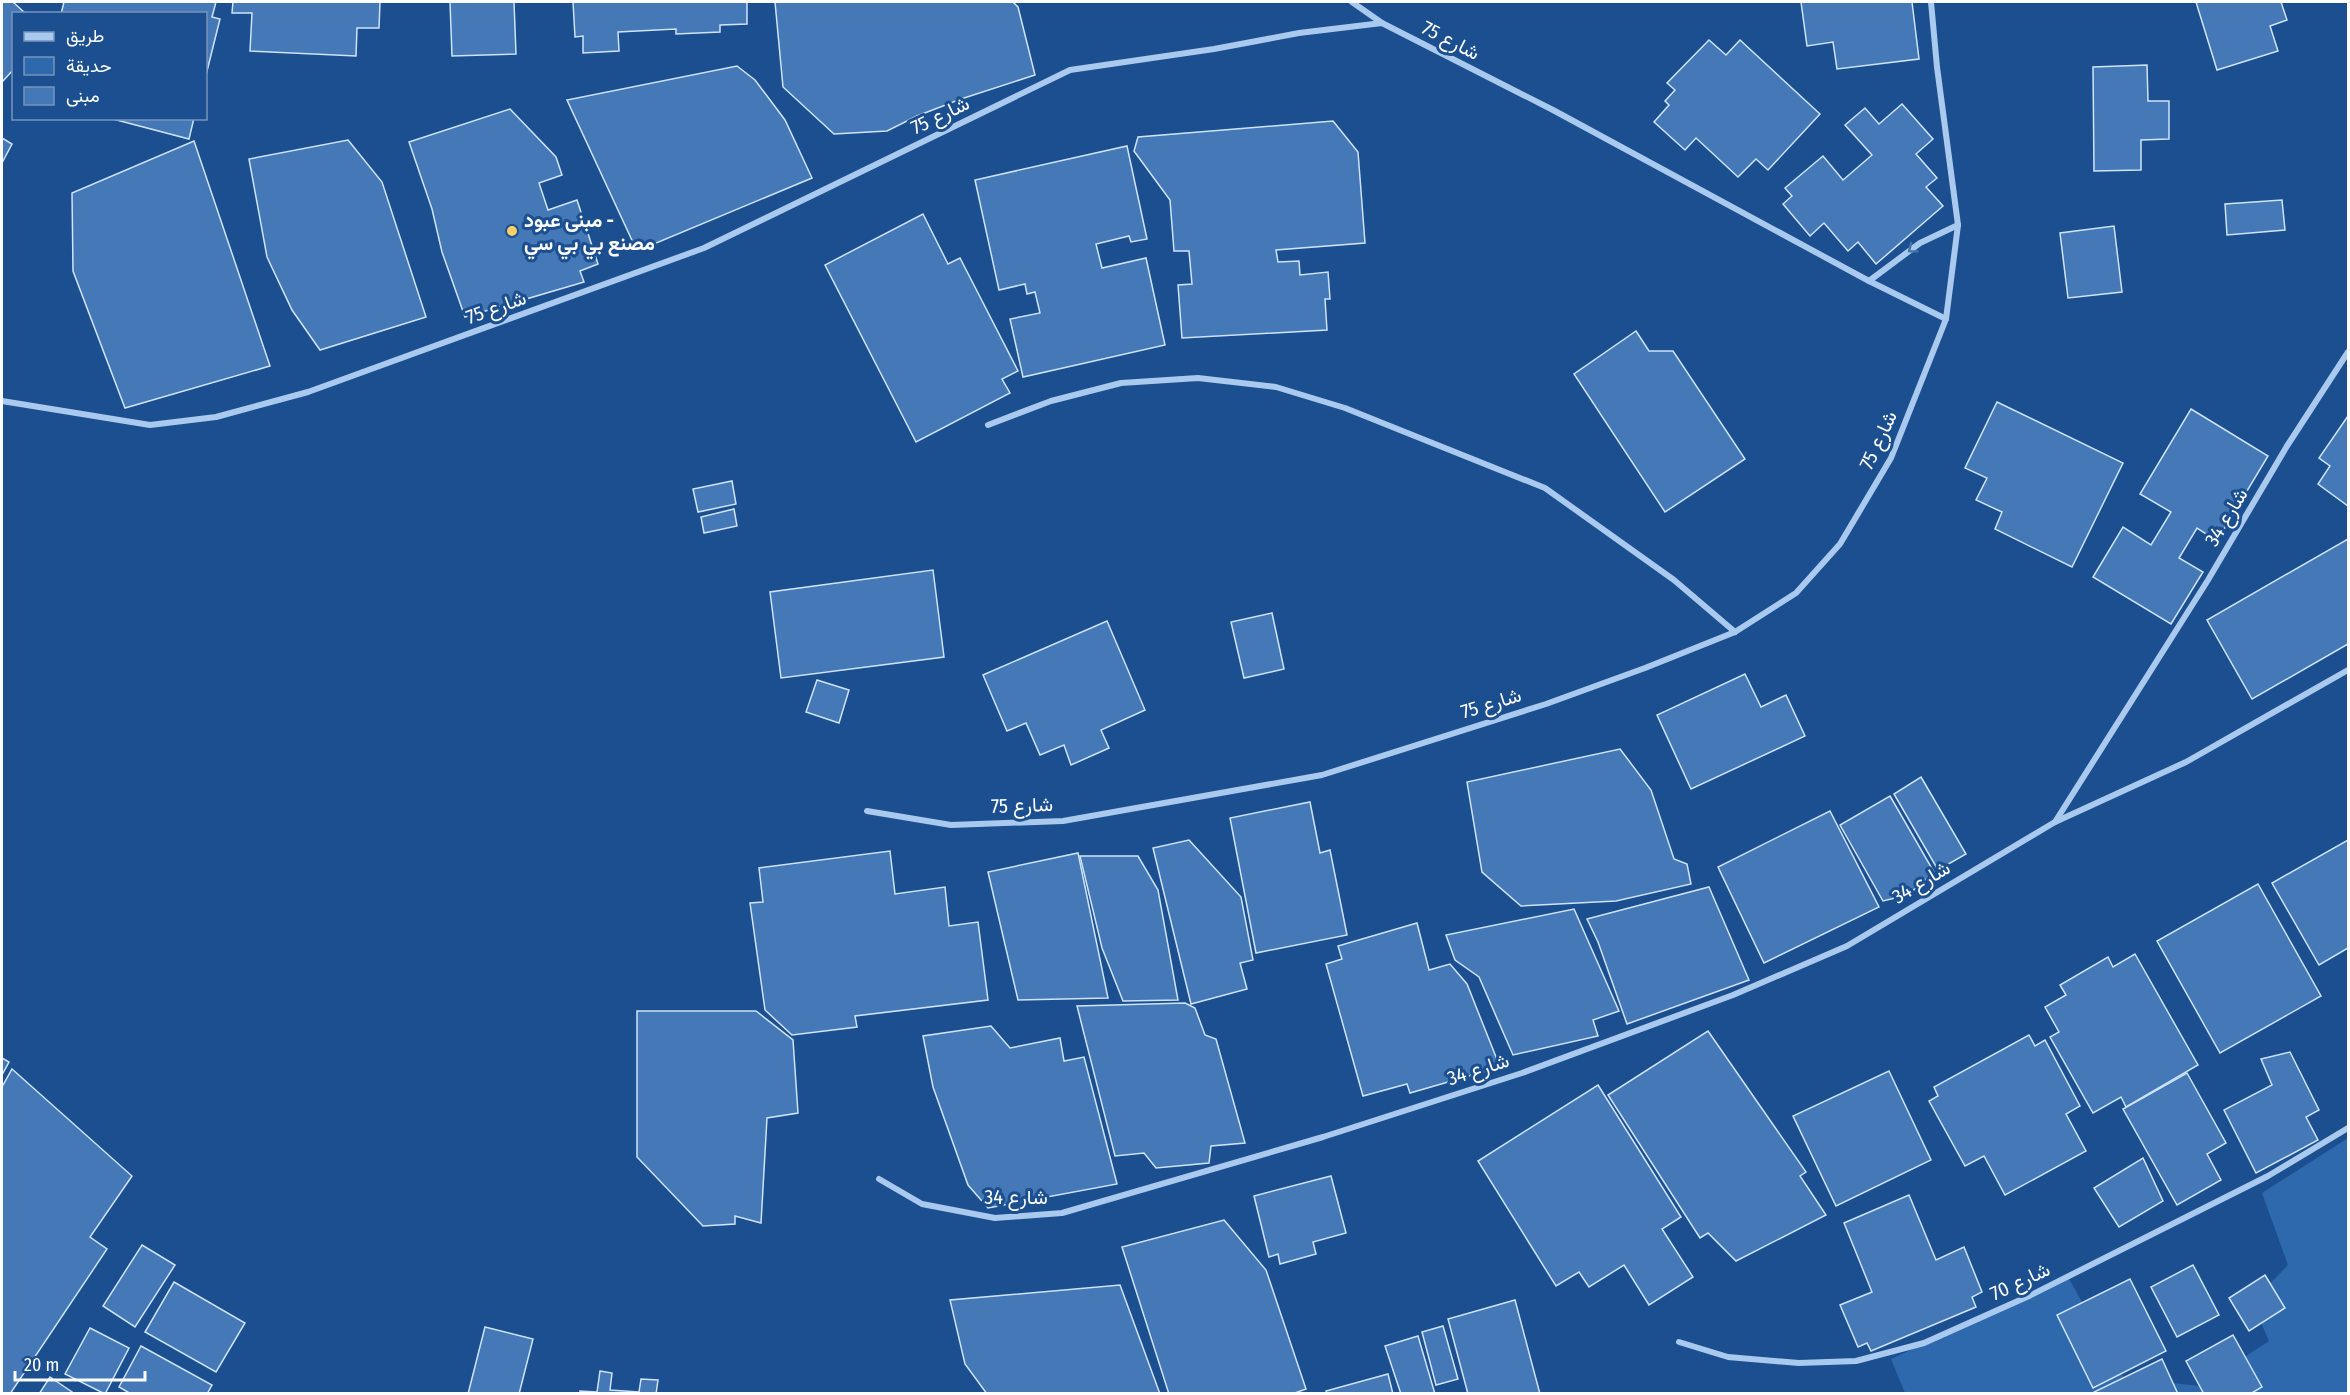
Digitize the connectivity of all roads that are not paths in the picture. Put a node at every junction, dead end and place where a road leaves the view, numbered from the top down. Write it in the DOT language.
graph roads {
  1 [pos="1352,2"];
  2 [pos="1931,2"];
  3 [pos="1383,23"];
  4 [pos="1958,225"];
  5 [pos="1869,281"];
  6 [pos="1946,319"];
  7 [pos="2349,352"];
  8 [pos="2,401"];
  9 [pos="988,425"];
  10 [pos="1735,632"];
  11 [pos="2349,670"];
  12 [pos="867,811"];
  13 [pos="2055,822"];
  14 [pos="2349,1128"];
  15 [pos="879,1179"];
  16 [pos="1679,1342"];
  1 -- 3 [label="street"];
  2 -- 4 [label="street, شارع 75"];
  3 -- 5 [label="street, شارع 75"];
  3 -- 8 [label="street, شارع 75"];
  4 -- 5 [label="street, one-way"];
  4 -- 6 [label="street, شارع 75"];
  5 -- 6 [label="street, شارع 75"];
  6 -- 10 [label="street, شارع 75"];
  7 -- 13 [label="street, شارع 34"];
  9 -- 10 [label="street"];
  10 -- 12 [label="street, شارع 75"];
  11 -- 13 [label="street, شارع 34"];
  13 -- 15 [label="street, شارع 34"];
  14 -- 16 [label="street, شارع 70"];
}
